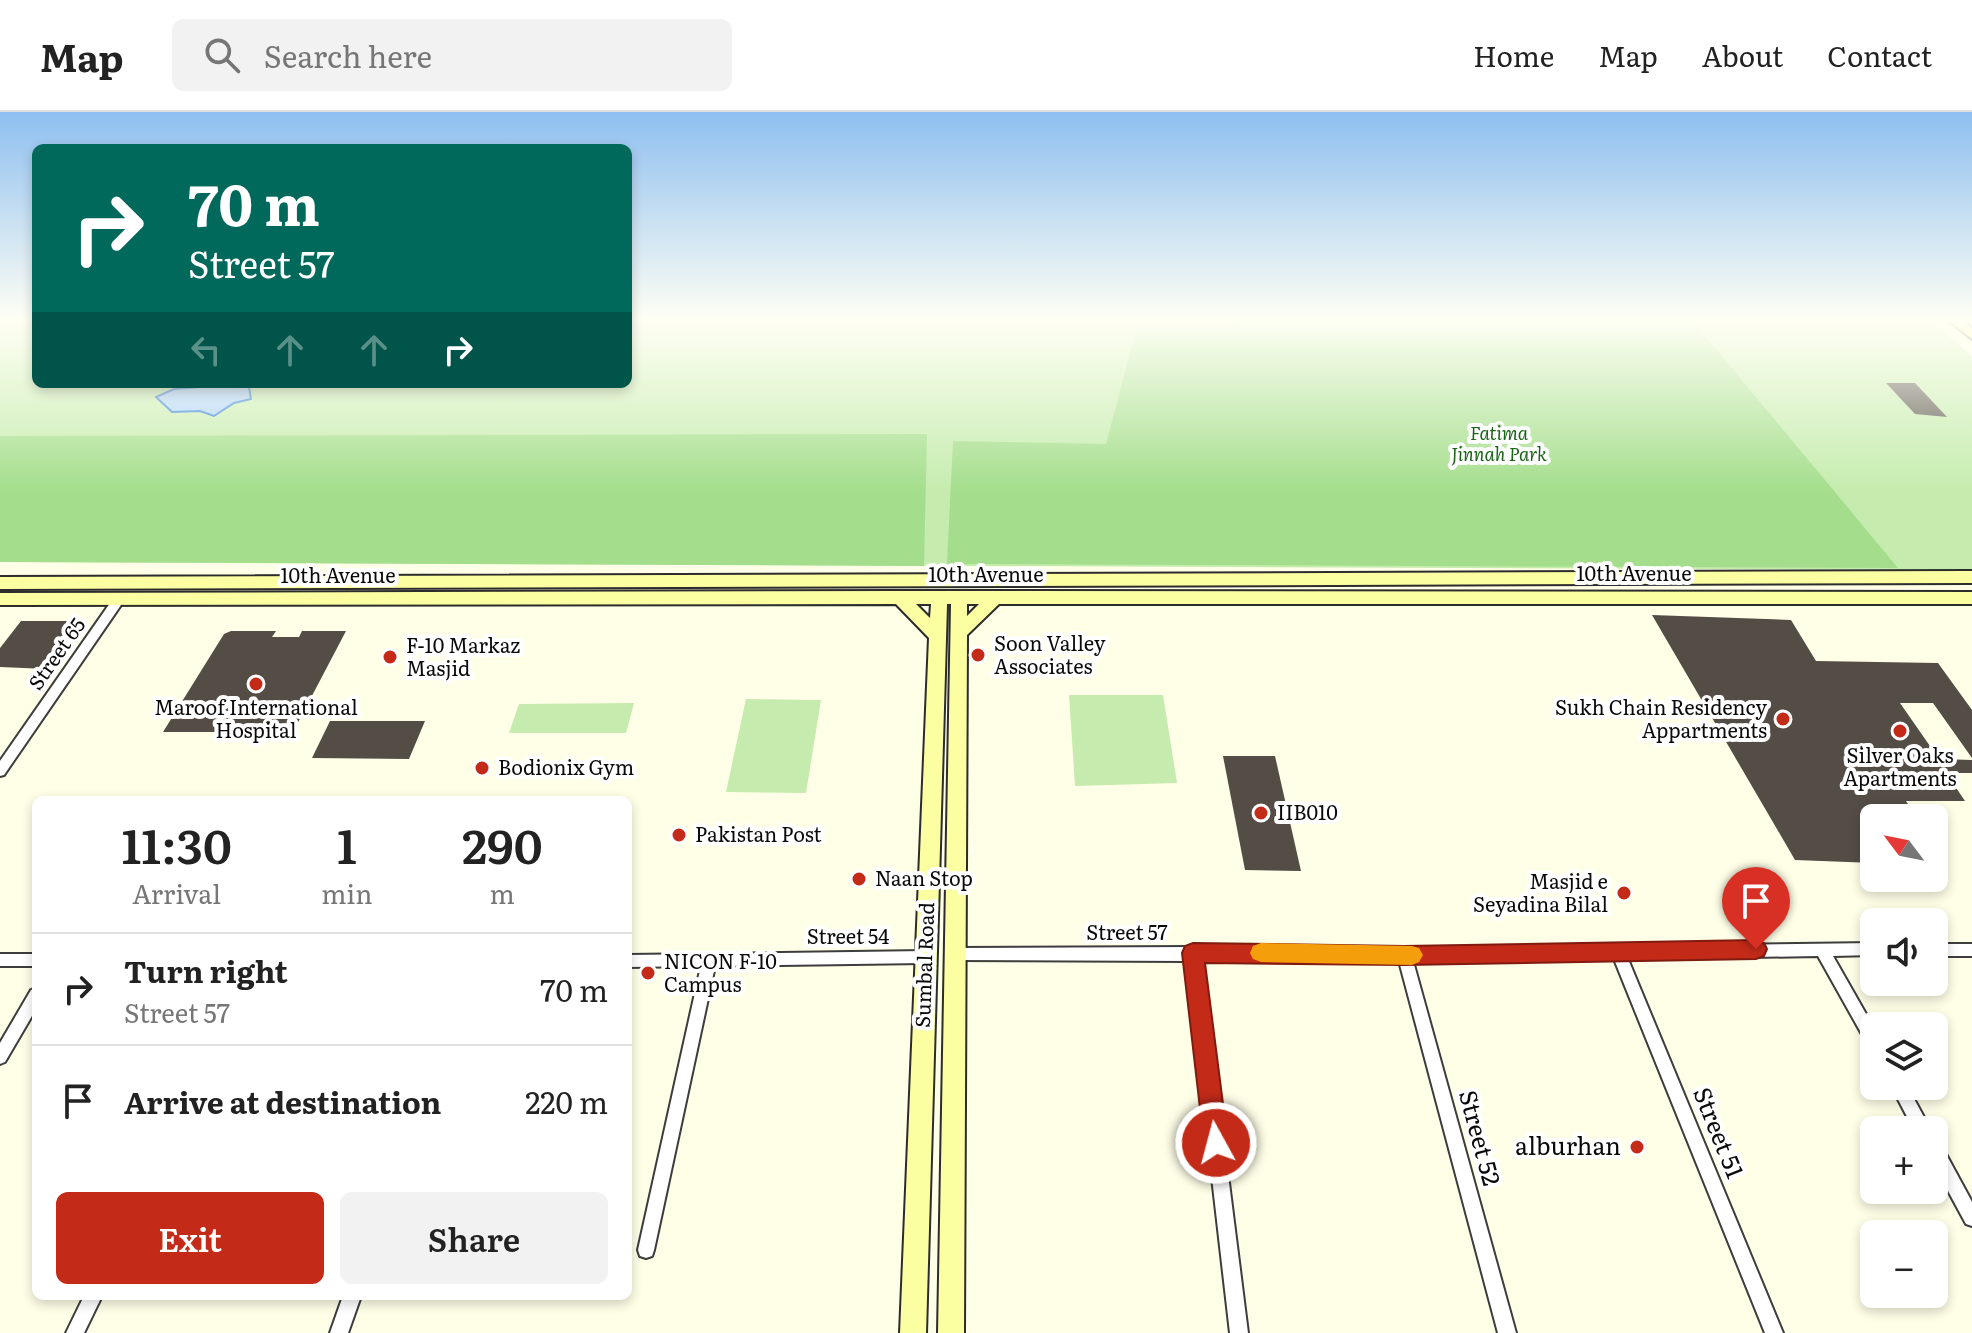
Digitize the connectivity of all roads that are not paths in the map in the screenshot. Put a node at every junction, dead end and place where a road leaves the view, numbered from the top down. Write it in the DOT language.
graph roads {
  1 [pos="1972,577"];
  2 [pos="1589,578"];
  3 [pos="300,582"];
  4 [pos="0,583"];
  5 [pos="688,590"];
  6 [pos="1599,596"];
  7 [pos="899,597"];
  8 [pos="949,597"];
  9 [pos="997,597"];
  10 [pos="292,598"];
  11 [pos="1972,598"];
  12 [pos="0,599"];
  13 [pos="119,599"];
  14 [pos="960,632"];
  15 [pos="937,636"];
  16 [pos="0,771"];
  17 [pos="1822,949"];
  18 [pos="1860,949"];
  19 [pos="1948,950"];
  20 [pos="1972,950"];
  21 [pos="1618,952"];
  22 [pos="1193,953"];
  23 [pos="956,954"];
  24 [pos="1404,955"];
  25 [pos="925,957"];
  26 [pos="710,959"];
  27 [pos="0,960"];
  28 [pos="32,960"];
  29 [pos="632,961"];
  30 [pos="32,1002"];
  31 [pos="1860,1017"];
  32 [pos="0,1057"];
  33 [pos="1948,1174"];
  34 [pos="1972,1218"];
  35 [pos="646,1250"];
  36 [pos="91,1300"];
  37 [pos="351,1300"];
  38 [pos="75,1333"];
  39 [pos="339,1333"];
  40 [pos="913,1333"];
  41 [pos="951,1333"];
  42 [pos="1239,1333"];
  43 [pos="1507,1333"];
  44 [pos="1774,1333"];
  1 -- 2 [label="main road, 10th Avenue"];
  2 -- 5 [label="main road, 10th Avenue"];
  2 -- 6 [label="main road"];
  3 -- 4 [label="main road, 10th Avenue"];
  3 -- 5 [label="main road, 10th Avenue"];
  3 -- 10 [label="main road"];
  5 -- 7 [label="main road, 10th Avenue"];
  5 -- 10 [label="main road, 10th Avenue"];
  6 -- 9 [label="main road, 10th Avenue"];
  6 -- 11 [label="main road, 10th Avenue"];
  7 -- 8 [label="main road, 10th Avenue"];
  7 -- 15 [label="main road"];
  8 -- 9 [label="main road, 10th Avenue"];
  8 -- 14 [label="main road, Sumbal Road"];
  8 -- 15 [label="main road, Sumbal Road"];
  9 -- 14 [label="main road"];
  10 -- 13 [label="main road, 10th Avenue"];
  12 -- 13 [label="main road, 10th Avenue"];
  13 -- 16 [label="street, Street 65"];
  14 -- 23 [label="main road, Sumbal Road"];
  15 -- 25 [label="main road, Sumbal Road"];
  17 -- 18 [label="street, Street 57"];
  17 -- 21 [label="street, Street 57"];
  17 -- 31 [label="street"];
  19 -- 20 [label="street"];
  21 -- 24 [label="street, Street 57"];
  21 -- 44 [label="street, Street 51"];
  22 -- 23 [label="street, Street 57"];
  22 -- 24 [label="street, Street 57"];
  22 -- 42 [label="street"];
  23 -- 41 [label="main road, Sumbal Road"];
  24 -- 43 [label="street, Street 52"];
  25 -- 26 [label="street, Street 54"];
  25 -- 40 [label="main road, Sumbal Road"];
  26 -- 29 [label="street, Street 54"];
  26 -- 35 [label="street"];
  27 -- 28 [label="street"];
  30 -- 32 [label="street"];
  33 -- 34 [label="street"];
  36 -- 38 [label="street"];
  37 -- 39 [label="street"];
}
